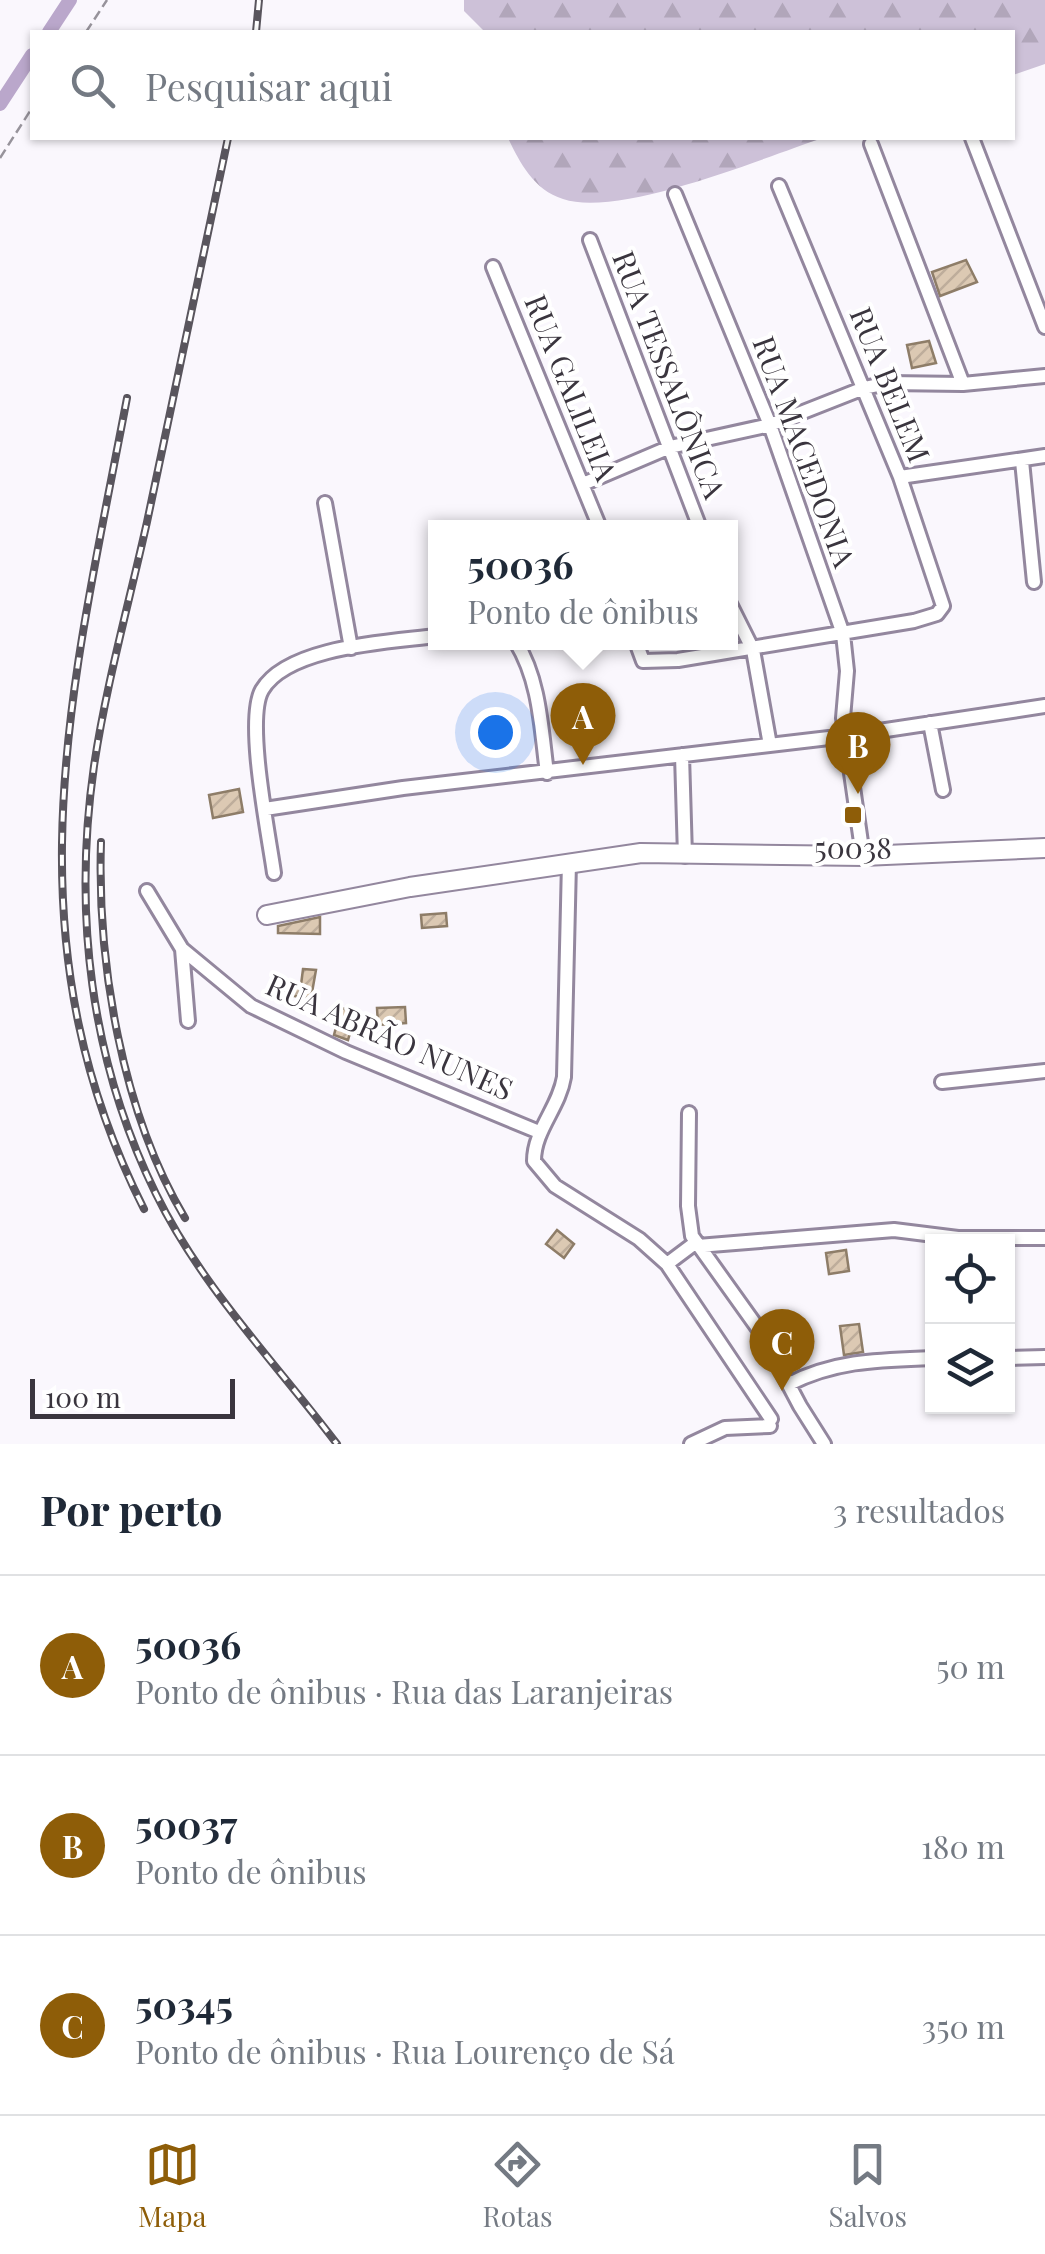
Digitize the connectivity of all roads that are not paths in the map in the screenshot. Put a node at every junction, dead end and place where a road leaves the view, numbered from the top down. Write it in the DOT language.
graph roads {
  1 [pos="973,140"];
  2 [pos="871,144"];
  3 [pos="779,186"];
  4 [pos="675,194"];
  5 [pos="590,240"];
  6 [pos="493,267"];
  7 [pos="1045,327"];
  8 [pos="1045,376"];
  9 [pos="962,384"];
  10 [pos="864,388"];
  11 [pos="770,425"];
  12 [pos="670,447"];
  13 [pos="1045,456"];
  14 [pos="1022,461"];
  15 [pos="900,477"];
  16 [pos="583,484"];
  17 [pos="325,503"];
  18 [pos="597,520"];
  19 [pos="697,520"];
  20 [pos="1034,582"];
  21 [pos="738,621"];
  22 [pos="843,634"];
  23 [pos="428,637"];
  24 [pos="351,648"];
  25 [pos="521,650"];
  26 [pos="639,650"];
  27 [pos="752,650"];
  28 [pos="1045,706"];
  29 [pos="930,723"];
  30 [pos="846,736"];
  31 [pos="770,745"];
  32 [pos="682,754"];
  33 [pos="547,772"];
  34 [pos="943,790"];
  35 [pos="265,809"];
  36 [pos="1045,848"];
  37 [pos="685,856"];
  38 [pos="864,856"];
  39 [pos="569,862"];
  40 [pos="274,874"];
  41 [pos="148,891"];
  42 [pos="267,914"];
  43 [pos="182,949"];
  44 [pos="188,1021"];
  45 [pos="1045,1072"];
  46 [pos="942,1082"];
  47 [pos="689,1114"];
  48 [pos="539,1132"];
  49 [pos="1045,1238"];
  50 [pos="697,1244"];
  51 [pos="667,1264"];
  52 [pos="925,1358"];
  53 [pos="1015,1358"];
  54 [pos="1045,1358"];
  55 [pos="789,1384"];
  56 [pos="800,1406"];
  57 [pos="770,1422"];
  58 [pos="691,1444"];
  59 [pos="770,1444"];
  60 [pos="824,1444"];
  1 -- 7 [label="street"];
  2 -- 9 [label="street"];
  3 -- 10 [label="street, RUA BELEM"];
  4 -- 11 [label="street, RUA MACEDONIA"];
  5 -- 12 [label="street, RUA TESSALÔNICA"];
  6 -- 16 [label="street, RUA GALILEIA"];
  8 -- 9 [label="street"];
  9 -- 10 [label="street"];
  10 -- 11 [label="street"];
  10 -- 15 [label="street, RUA BELEM"];
  11 -- 12 [label="street"];
  11 -- 22 [label="street, RUA MACEDONIA"];
  12 -- 16 [label="street"];
  12 -- 19 [label="street, RUA TESSALÔNICA"];
  13 -- 14 [label="street"];
  14 -- 15 [label="street"];
  14 -- 20 [label="street"];
  15 -- 22 [label="street, RUA BELEM"];
  16 -- 18 [label="street, RUA GALILEIA"];
  17 -- 24 [label="street"];
  21 -- 27 [label="street"];
  22 -- 27 [label="street"];
  22 -- 30 [label="street, RUA MACEDONIA"];
  23 -- 24 [label="street"];
  24 -- 35 [label="street"];
  25 -- 33 [label="street"];
  26 -- 27 [label="street"];
  27 -- 31 [label="street"];
  28 -- 29 [label="street"];
  29 -- 30 [label="street"];
  29 -- 34 [label="street"];
  30 -- 31 [label="street"];
  30 -- 38 [label="street, RUA MACEDONIA"];
  31 -- 32 [label="street"];
  32 -- 33 [label="street"];
  32 -- 37 [label="street"];
  33 -- 35 [label="street"];
  35 -- 40 [label="street"];
  36 -- 38 [label="street"];
  37 -- 38 [label="street"];
  37 -- 39 [label="street"];
  39 -- 42 [label="street"];
  39 -- 48 [label="street"];
  41 -- 43 [label="street, RUA ABRÃO NUNES"];
  43 -- 44 [label="street"];
  43 -- 48 [label="street, RUA ABRÃO NUNES"];
  45 -- 46 [label="street"];
  47 -- 50 [label="street"];
  48 -- 51 [label="street"];
  49 -- 50 [label="street"];
  50 -- 51 [label="street"];
  50 -- 55 [label="street"];
  51 -- 57 [label="street"];
  52 -- 55 [label="street"];
  53 -- 54 [label="street"];
  55 -- 56 [label="street"];
  56 -- 57 [label="street"];
  56 -- 60 [label="street"];
  57 -- 58 [label="street"];
  57 -- 59 [label="street"];
}
